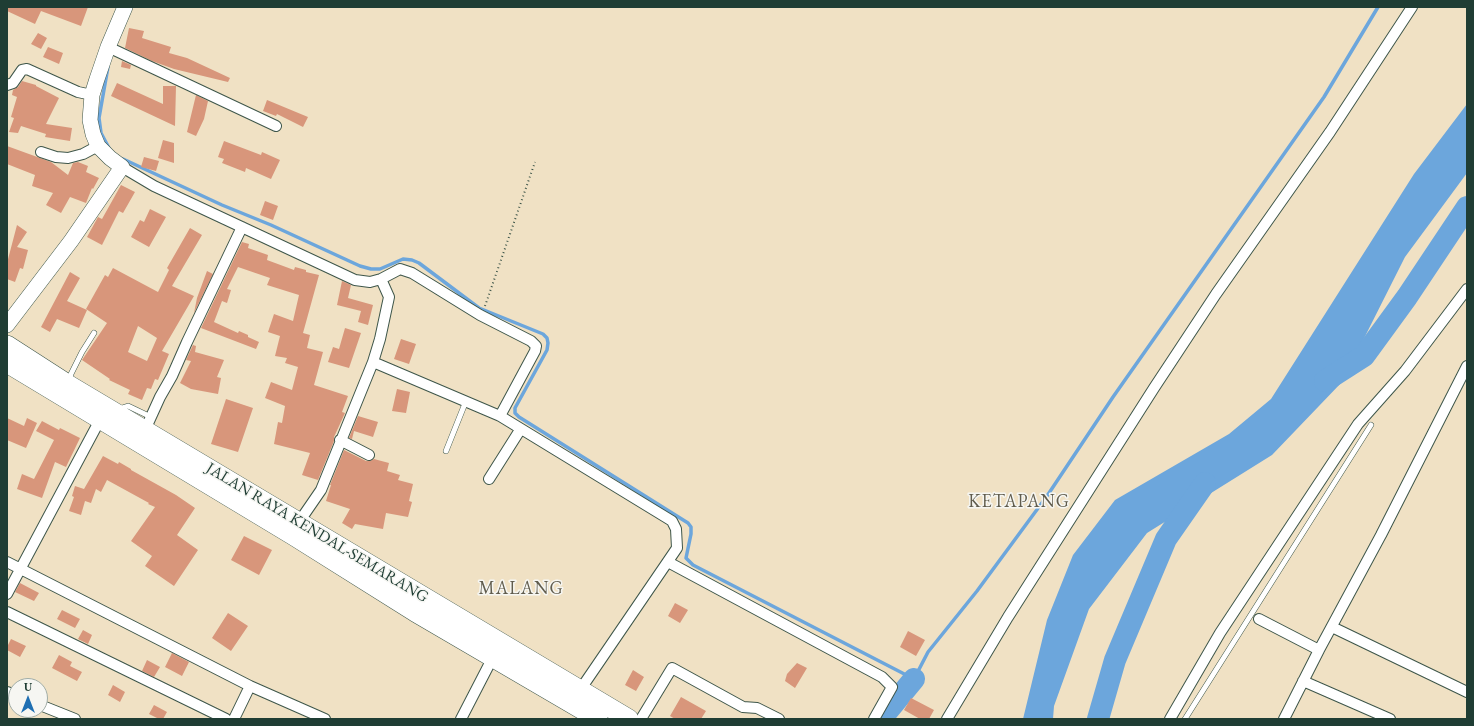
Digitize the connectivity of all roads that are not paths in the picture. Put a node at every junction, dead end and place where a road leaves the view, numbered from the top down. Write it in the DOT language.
graph roads {
  1 [pos="125,7"];
  2 [pos="1412,7"];
  3 [pos="112,49"];
  4 [pos="7,85"];
  5 [pos="92,95"];
  6 [pos="276,126"];
  7 [pos="98,146"];
  8 [pos="41,152"];
  9 [pos="122,167"];
  10 [pos="242,227"];
  11 [pos="381,279"];
  12 [pos="1467,289"];
  13 [pos="7,325"];
  14 [pos="94,333"];
  15 [pos="7,345"];
  16 [pos="373,362"];
  17 [pos="7,363"];
  18 [pos="1467,366"];
  19 [pos="69,385"];
  20 [pos="466,401"];
  21 [pos="108,414"];
  22 [pos="500,416"];
  23 [pos="148,424"];
  24 [pos="1371,425"];
  25 [pos="520,430"];
  26 [pos="340,440"];
  27 [pos="446,451"];
  28 [pos="369,455"];
  29 [pos="490,479"];
  30 [pos="299,522"];
  31 [pos="7,562"];
  32 [pos="668,562"];
  33 [pos="21,569"];
  34 [pos="7,594"];
  35 [pos="7,612"];
  36 [pos="1260,619"];
  37 [pos="1332,627"];
  38 [pos="1319,650"];
  39 [pos="493,657"];
  40 [pos="1303,681"];
  41 [pos="250,686"];
  42 [pos="1467,692"];
  43 [pos="576,696"];
  44 [pos="48,708"];
  45 [pos="75,719"];
  46 [pos="226,719"];
  47 [pos="234,719"];
  48 [pos="325,719"];
  49 [pos="461,719"];
  50 [pos="598,719"];
  51 [pos="629,719"];
  52 [pos="641,719"];
  53 [pos="779,719"];
  54 [pos="874,719"];
  55 [pos="947,719"];
  56 [pos="1170,719"];
  57 [pos="1185,719"];
  58 [pos="1284,719"];
  59 [pos="1390,719"];
  1 -- 3 [label="street"];
  2 -- 55 [label="street"];
  3 -- 5 [label="street"];
  3 -- 6 [label="street"];
  4 -- 5 [label="street"];
  5 -- 7 [label="street"];
  7 -- 8 [label="street"];
  7 -- 9 [label="street"];
  9 -- 10 [label="street"];
  9 -- 13 [label="street"];
  10 -- 11 [label="street"];
  10 -- 23 [label="street"];
  11 -- 16 [label="street"];
  11 -- 22 [label="street"];
  12 -- 56 [label="street"];
  14 -- 19 [label="lane"];
  15 -- 19 [label="highway, JALAN RAYA KENDAL-SEMARANG"];
  16 -- 20 [label="street"];
  16 -- 26 [label="street"];
  17 -- 21 [label="highway, JALAN RAYA KENDAL-SEMARANG"];
  18 -- 37 [label="street"];
  19 -- 21 [label="highway, JALAN RAYA KENDAL-SEMARANG"];
  20 -- 22 [label="street"];
  20 -- 27 [label="lane"];
  21 -- 23 [label="highway, JALAN RAYA KENDAL-SEMARANG"];
  21 -- 33 [label="street"];
  21 -- 39 [label="highway, JALAN RAYA KENDAL-SEMARANG"];
  22 -- 25 [label="street"];
  23 -- 30 [label="highway, JALAN RAYA KENDAL-SEMARANG"];
  24 -- 57 [label="lane"];
  25 -- 29 [label="street"];
  25 -- 32 [label="street"];
  26 -- 28 [label="street"];
  26 -- 30 [label="street"];
  30 -- 43 [label="highway, JALAN RAYA KENDAL-SEMARANG"];
  31 -- 33 [label="street"];
  32 -- 43 [label="street"];
  32 -- 54 [label="street"];
  33 -- 34 [label="street"];
  33 -- 41 [label="street"];
  35 -- 46 [label="street"];
  36 -- 38 [label="street"];
  37 -- 38 [label="street"];
  37 -- 42 [label="street"];
  38 -- 40 [label="street"];
  39 -- 43 [label="highway, JALAN RAYA KENDAL-SEMARANG"];
  39 -- 49 [label="street"];
  40 -- 58 [label="street"];
  40 -- 59 [label="street"];
  41 -- 47 [label="street"];
  41 -- 48 [label="street"];
  43 -- 50 [label="highway, JALAN RAYA KENDAL-SEMARANG"];
  43 -- 51 [label="highway, JALAN RAYA KENDAL-SEMARANG"];
  44 -- 45 [label="street"];
  52 -- 53 [label="street"];
}
